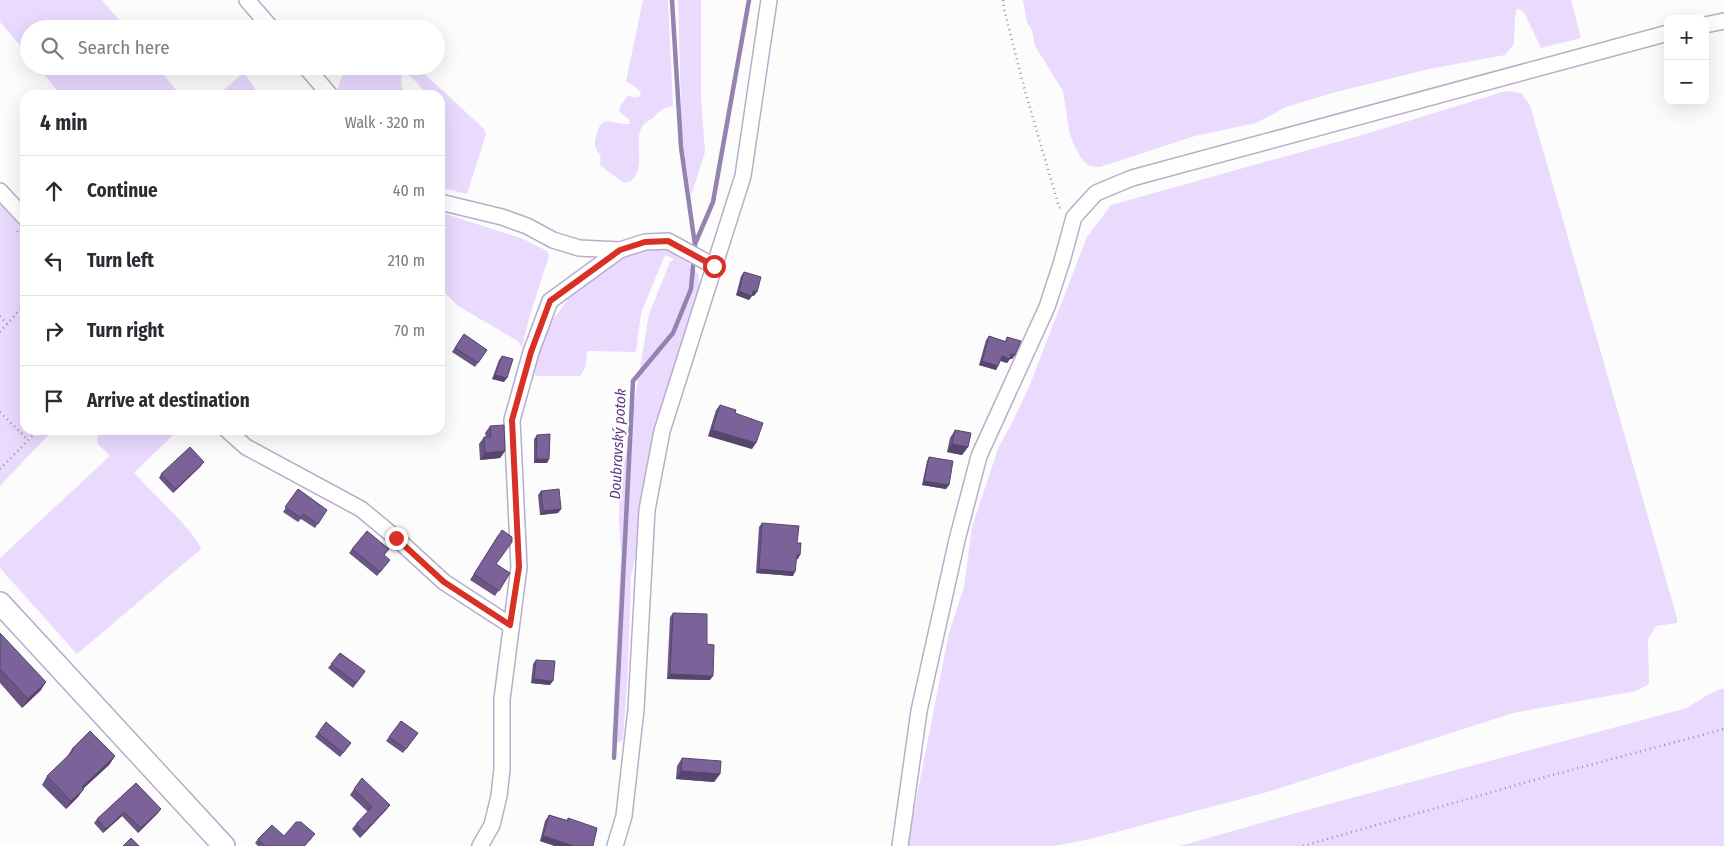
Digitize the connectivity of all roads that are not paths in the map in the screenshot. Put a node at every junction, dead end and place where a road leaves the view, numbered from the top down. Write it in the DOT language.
graph roads {
  1 [pos="247,0"];
  2 [pos="769,0"];
  3 [pos="264,20"];
  4 [pos="1724,21"];
  5 [pos="1709,24"];
  6 [pos="1664,34"];
  7 [pos="313,75"];
  8 [pos="326,90"];
  9 [pos="0,191"];
  10 [pos="445,203"];
  11 [pos="20,213"];
  12 [pos="620,250"];
  13 [pos="714,266"];
  14 [pos="233,435"];
  15 [pos="0,603"];
  16 [pos="510,625"];
  17 [pos="224,846"];
  18 [pos="480,846"];
  19 [pos="615,846"];
  20 [pos="900,846"];
  1 -- 3 [label="street"];
  2 -- 13 [label="street"];
  4 -- 5 [label="street"];
  6 -- 20 [label="street"];
  7 -- 8 [label="street"];
  9 -- 11 [label="street"];
  10 -- 12 [label="street"];
  12 -- 13 [label="street"];
  12 -- 16 [label="street"];
  13 -- 19 [label="street"];
  14 -- 16 [label="street"];
  15 -- 17 [label="street"];
  16 -- 18 [label="street"];
}
